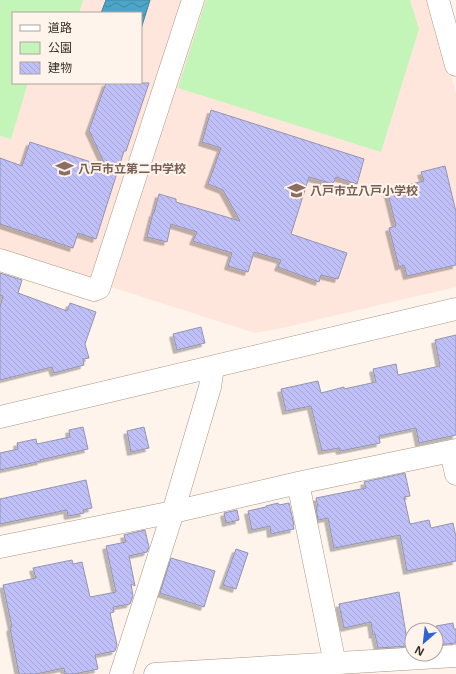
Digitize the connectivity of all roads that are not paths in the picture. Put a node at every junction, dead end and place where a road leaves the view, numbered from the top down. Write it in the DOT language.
graph roads {
  1 [pos="193,0"];
  2 [pos="438,0"];
  3 [pos="456,65"];
  4 [pos="0,260"];
  5 [pos="456,309"];
  6 [pos="212,367"];
  7 [pos="0,417"];
  8 [pos="453,451"];
  9 [pos="456,474"];
  10 [pos="298,483"];
  11 [pos="173,512"];
  12 [pos="0,547"];
  13 [pos="456,656"];
  14 [pos="335,664"];
  15 [pos="121,674"];
  16 [pos="155,674"];
  1 -- 4 [label="street"];
  2 -- 3 [label="street"];
  5 -- 6 [label="street"];
  6 -- 7 [label="street"];
  6 -- 11 [label="street"];
  8 -- 9 [label="street"];
  8 -- 10 [label="street"];
  10 -- 11 [label="street"];
  10 -- 14 [label="street"];
  11 -- 12 [label="street"];
  11 -- 15 [label="street"];
  13 -- 14 [label="street"];
  14 -- 16 [label="street"];
}
